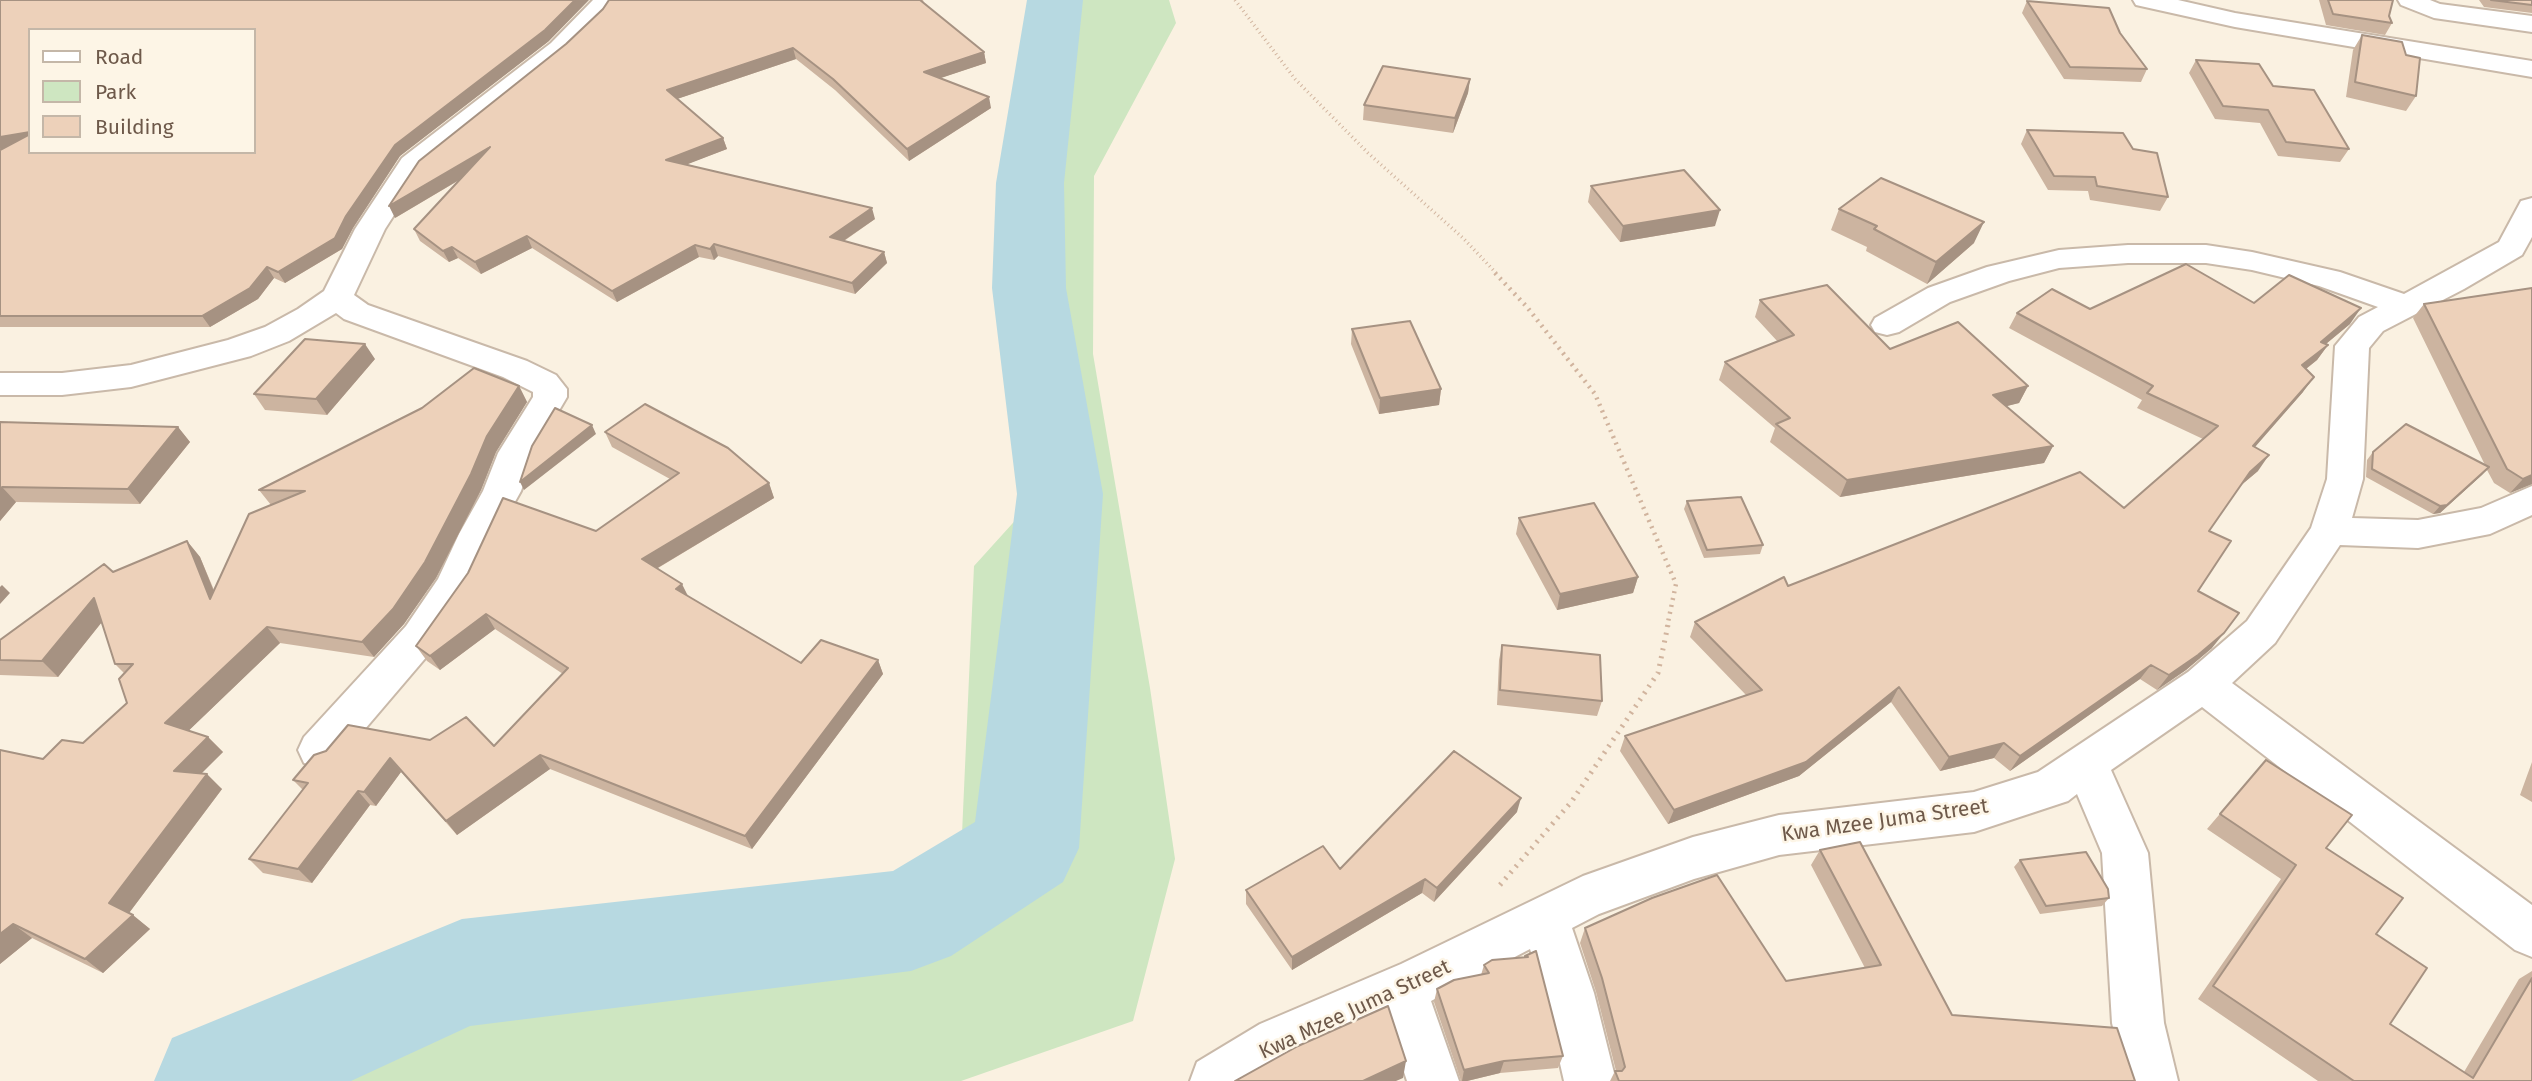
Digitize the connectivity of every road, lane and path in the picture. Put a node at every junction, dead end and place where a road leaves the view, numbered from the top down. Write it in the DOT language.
graph roads {
  1 [pos="605,0"];
  2 [pos="1235,0"];
  3 [pos="2145,0"];
  4 [pos="2410,0"];
  5 [pos="2532,24"];
  6 [pos="2532,69"];
  7 [pos="2532,207"];
  8 [pos="337,297"];
  9 [pos="2406,306"];
  10 [pos="1887,325"];
  11 [pos="0,384"];
  12 [pos="2532,499"];
  13 [pos="2329,531"];
  14 [pos="2203,684"];
  15 [pos="320,750"];
  16 [pos="2087,763"];
  17 [pos="1494,891"];
  18 [pos="1544,918"];
  19 [pos="2532,934"];
  20 [pos="1401,988"];
  21 [pos="1216,1081"];
  22 [pos="1433,1081"];
  23 [pos="1590,1081"];
  24 [pos="2151,1081"];
  1 -- 8 [label="street"];
  2 -- 17 [label="path"];
  3 -- 6 [label="street"];
  4 -- 5 [label="street"];
  7 -- 9 [label="street, Kwa Mzee Juma Street"];
  8 -- 11 [label="street"];
  8 -- 15 [label="street"];
  9 -- 10 [label="street"];
  9 -- 13 [label="street, Kwa Mzee Juma Street"];
  12 -- 13 [label="street"];
  13 -- 14 [label="street, Kwa Mzee Juma Street"];
  14 -- 16 [label="street, Kwa Mzee Juma Street"];
  14 -- 19 [label="street"];
  16 -- 18 [label="street, Kwa Mzee Juma Street"];
  16 -- 24 [label="street"];
  18 -- 20 [label="street, Kwa Mzee Juma Street"];
  18 -- 23 [label="street"];
  20 -- 21 [label="street, Kwa Mzee Juma Street"];
  20 -- 22 [label="street"];
}
